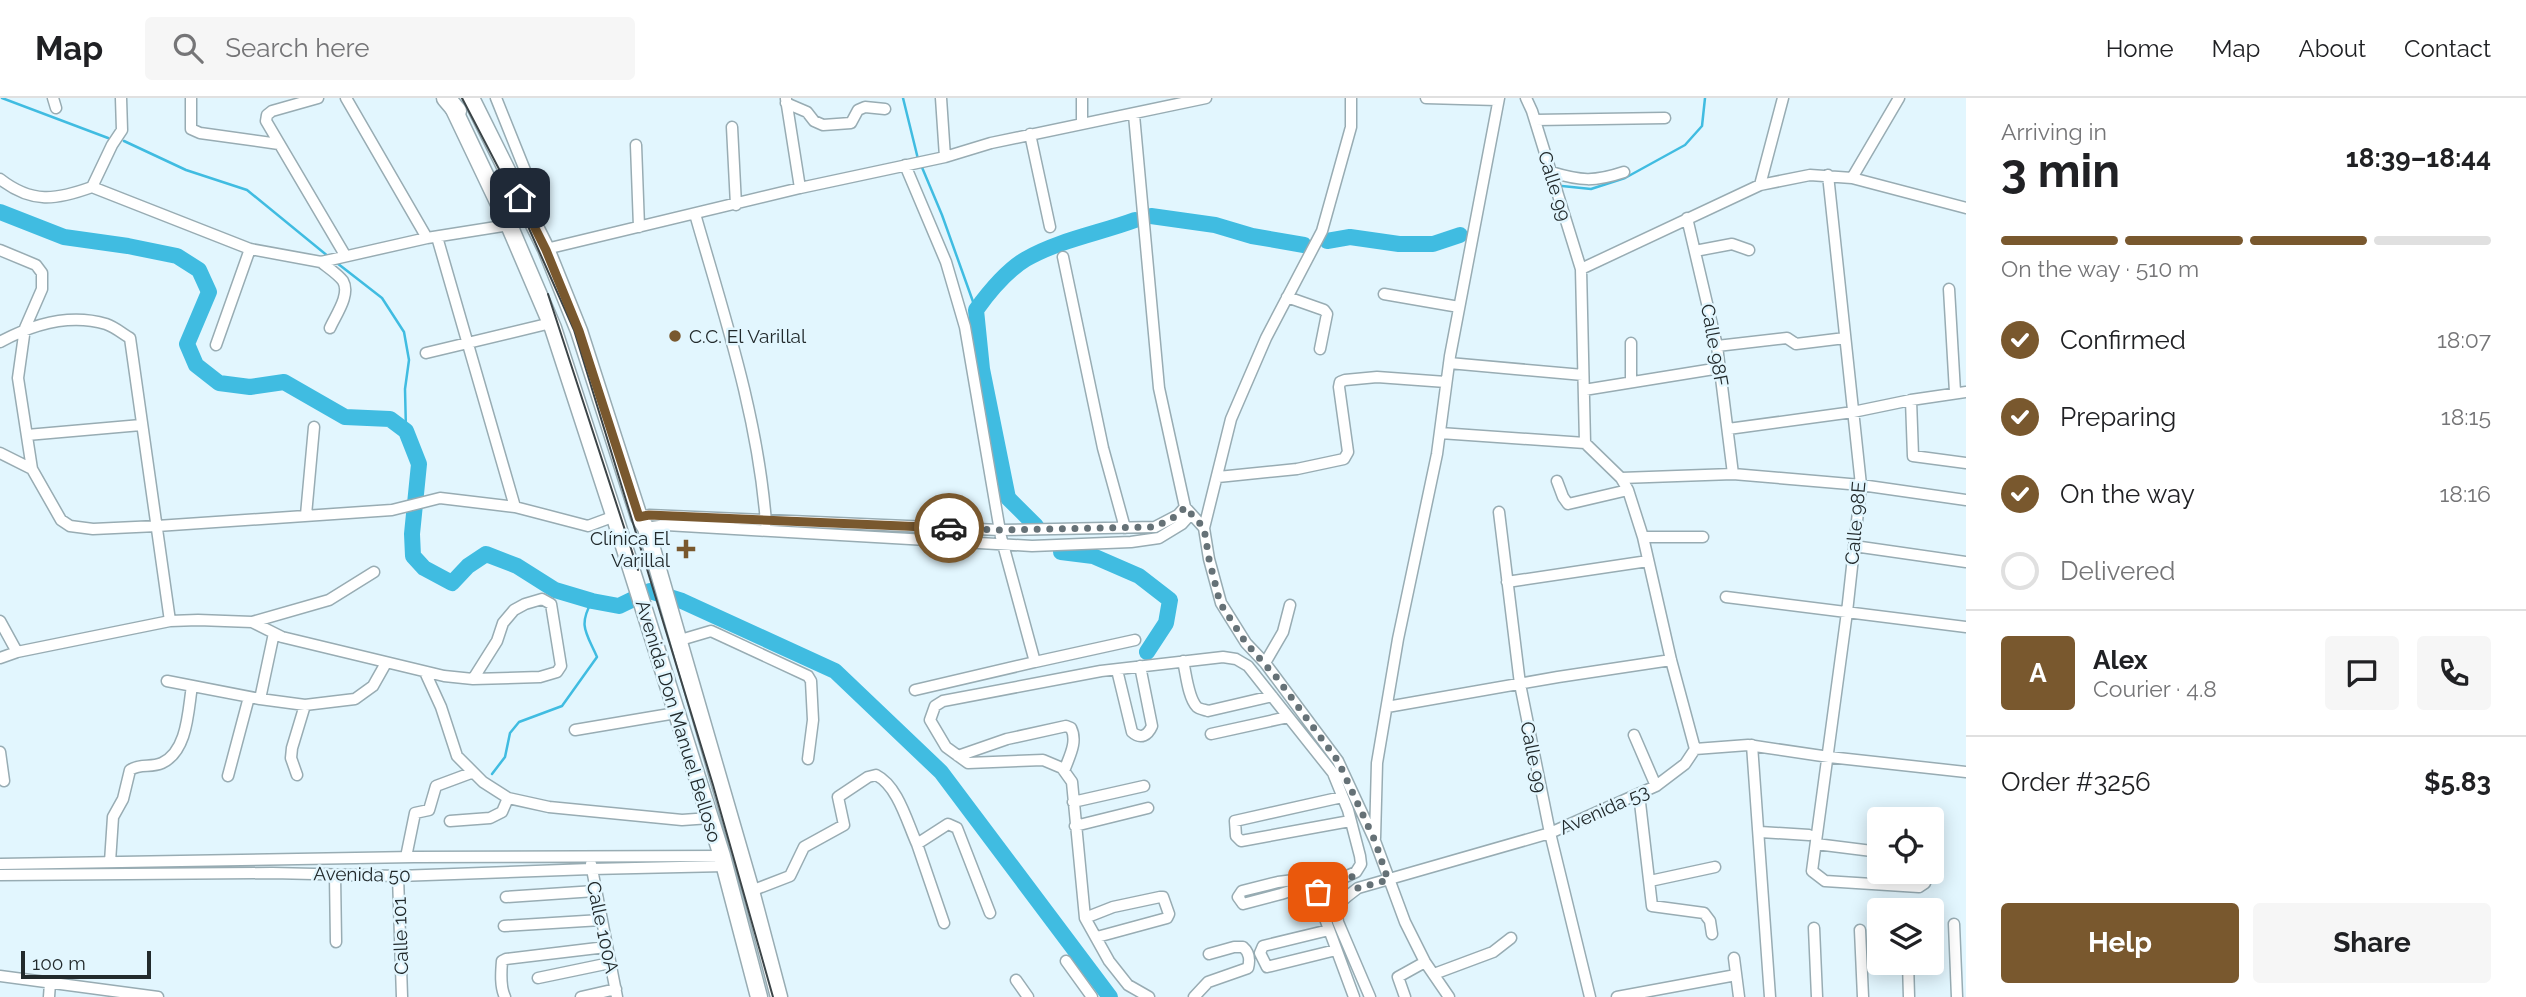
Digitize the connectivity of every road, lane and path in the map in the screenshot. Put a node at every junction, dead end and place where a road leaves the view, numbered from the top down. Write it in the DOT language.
graph roads {
  1 [pos="121,98"];
  2 [pos="191,98"];
  3 [pos="318,98"];
  4 [pos="346,98"];
  5 [pos="471,98"];
  6 [pos="496,98"];
  7 [pos="941,98"];
  8 [pos="1082,98"];
  9 [pos="1147,98"];
  10 [pos="1206,98"];
  11 [pos="1351,98"];
  12 [pos="1426,98"];
  13 [pos="1445,98"];
  14 [pos="1526,98"];
  15 [pos="1783,98"];
  16 [pos="1899,98"];
  17 [pos="1498,99"];
  18 [pos="786,101"];
  19 [pos="450,102"];
  20 [pos="884,108"];
  21 [pos="1147,111"];
  22 [pos="1134,115"];
  23 [pos="1665,118"];
  24 [pos="1535,120"];
  25 [pos="1082,124"];
  26 [pos="732,127"];
  27 [pos="1030,134"];
  28 [pos="279,144"];
  29 [pos="636,145"];
  30 [pos="945,157"];
  31 [pos="905,165"];
  32 [pos="1551,172"];
  33 [pos="1624,172"];
  34 [pos="1828,175"];
  35 [pos="1852,178"];
  36 [pos="0,179"];
  37 [pos="1760,185"];
  38 [pos="92,187"];
  39 [pos="800,188"];
  40 [pos="736,205"];
  41 [pos="1966,208"];
  42 [pos="695,214"];
  43 [pos="1688,218"];
  44 [pos="533,222"];
  45 [pos="509,225"];
  46 [pos="639,227"];
  47 [pos="1050,227"];
  48 [pos="432,237"];
  49 [pos="250,249"];
  50 [pos="0,250"];
  51 [pos="546,250"];
  52 [pos="1749,250"];
  53 [pos="1695,251"];
  54 [pos="341,256"];
  55 [pos="1063,257"];
  56 [pos="323,261"];
  57 [pos="1581,269"];
  58 [pos="1949,289"];
  59 [pos="1384,294"];
  60 [pos="1287,297"];
  61 [pos="1460,307"];
  62 [pos="551,323"];
  63 [pos="25,328"];
  64 [pos="330,328"];
  65 [pos="1845,338"];
  66 [pos="0,342"];
  67 [pos="1631,343"];
  68 [pos="468,344"];
  69 [pos="216,345"];
  70 [pos="1717,346"];
  71 [pos="1320,349"];
  72 [pos="426,353"];
  73 [pos="1449,363"];
  74 [pos="1720,368"];
  75 [pos="1583,375"];
  76 [pos="1446,382"];
  77 [pos="1631,382"];
  78 [pos="1584,390"];
  79 [pos="1961,392"];
  80 [pos="1910,400"];
  81 [pos="1853,412"];
  82 [pos="141,425"];
  83 [pos="314,427"];
  84 [pos="1728,429"];
  85 [pos="1440,433"];
  86 [pos="27,435"];
  87 [pos="1585,443"];
  88 [pos="0,453"];
  89 [pos="1966,463"];
  90 [pos="32,469"];
  91 [pos="1733,474"];
  92 [pos="1218,477"];
  93 [pos="1621,478"];
  94 [pos="1558,481"];
  95 [pos="1861,485"];
  96 [pos="1628,490"];
  97 [pos="1966,500"];
  98 [pos="515,507"];
  99 [pos="1188,510"];
  100 [pos="1499,512"];
  101 [pos="306,515"];
  102 [pos="615,516"];
  103 [pos="642,522"];
  104 [pos="767,525"];
  105 [pos="157,526"];
  106 [pos="1125,528"];
  107 [pos="1204,528"];
  108 [pos="1000,530"];
  109 [pos="1643,537"];
  110 [pos="1703,537"];
  111 [pos="1004,545"];
  112 [pos="1854,546"];
  113 [pos="1648,561"];
  114 [pos="1966,562"];
  115 [pos="374,572"];
  116 [pos="1507,582"];
  117 [pos="1726,597"];
  118 [pos="1290,605"];
  119 [pos="1847,612"];
  120 [pos="0,621"];
  121 [pos="170,621"];
  122 [pos="252,622"];
  123 [pos="1966,627"];
  124 [pos="274,633"];
  125 [pos="1135,640"];
  126 [pos="677,641"];
  127 [pos="17,652"];
  128 [pos="0,658"];
  129 [pos="1671,660"];
  130 [pos="1182,661"];
  131 [pos="1035,662"];
  132 [pos="386,663"];
  133 [pos="1265,663"];
  134 [pos="1140,666"];
  135 [pos="1117,670"];
  136 [pos="425,672"];
  137 [pos="474,679"];
  138 [pos="167,681"];
  139 [pos="1520,684"];
  140 [pos="192,686"];
  141 [pos="915,690"];
  142 [pos="1272,696"];
  143 [pos="255,698"];
  144 [pos="305,705"];
  145 [pos="1387,707"];
  146 [pos="676,713"];
  147 [pos="1287,717"];
  148 [pos="575,730"];
  149 [pos="1211,734"];
  150 [pos="1634,735"];
  151 [pos="1752,745"];
  152 [pos="1695,749"];
  153 [pos="0,752"];
  154 [pos="958,757"];
  155 [pos="1829,757"];
  156 [pos="808,759"];
  157 [pos="1064,771"];
  158 [pos="1966,772"];
  159 [pos="471,773"];
  160 [pos="296,775"];
  161 [pos="228,776"];
  162 [pos="4,781"];
  163 [pos="1144,786"];
  164 [pos="1656,786"];
  165 [pos="1639,794"];
  166 [pos="1342,797"];
  167 [pos="508,798"];
  168 [pos="1073,802"];
  169 [pos="1147,808"];
  170 [pos="710,818"];
  171 [pos="450,821"];
  172 [pos="1350,821"];
  173 [pos="1075,826"];
  174 [pos="1760,832"];
  175 [pos="1550,834"];
  176 [pos="1812,840"];
  177 [pos="1375,841"];
  178 [pos="918,844"];
  179 [pos="1867,850"];
  180 [pos="591,856"];
  181 [pos="406,857"];
  182 [pos="723,861"];
  183 [pos="110,862"];
  184 [pos="0,864"];
  185 [pos="1715,867"];
  186 [pos="591,869"];
  187 [pos="0,875"];
  188 [pos="335,875"];
  189 [pos="1351,875"];
  190 [pos="398,876"];
  191 [pos="1388,880"];
  192 [pos="1650,881"];
  193 [pos="1867,884"];
  194 [pos="1872,884"];
  195 [pos="1924,884"];
  196 [pos="1308,885"];
  197 [pos="1321,888"];
  198 [pos="1358,888"];
  199 [pos="595,891"];
  200 [pos="751,891"];
  201 [pos="506,897"];
  202 [pos="990,913"];
  203 [pos="1085,918"];
  204 [pos="601,920"];
  205 [pos="944,923"];
  206 [pos="1954,924"];
  207 [pos="504,926"];
  208 [pos="1814,928"];
  209 [pos="1329,930"];
  210 [pos="1860,930"];
  211 [pos="1712,934"];
  212 [pos="1097,937"];
  213 [pos="1511,938"];
  214 [pos="336,942"];
  215 [pos="606,947"];
  216 [pos="1336,950"];
  217 [pos="1209,954"];
  218 [pos="1734,958"];
  219 [pos="1066,961"];
  220 [pos="1425,962"];
  221 [pos="610,963"];
  222 [pos="1434,974"];
  223 [pos="1736,975"];
  224 [pos="1908,975"];
  225 [pos="0,976"];
  226 [pos="538,978"];
  227 [pos="1016,980"];
  228 [pos="50,983"];
  229 [pos="616,993"];
  230 [pos="49,997"];
  231 [pos="158,997"];
  232 [pos="402,997"];
  233 [pos="505,997"];
  234 [pos="581,997"];
  235 [pos="759,997"];
  236 [pos="779,997"];
  237 [pos="1028,997"];
  238 [pos="1092,997"];
  239 [pos="1149,997"];
  240 [pos="1194,997"];
  241 [pos="1354,997"];
  242 [pos="1370,997"];
  243 [pos="1405,997"];
  244 [pos="1449,997"];
  245 [pos="1590,997"];
  246 [pos="1617,997"];
  247 [pos="1739,997"];
  248 [pos="1770,997"];
  249 [pos="1817,997"];
  250 [pos="1863,997"];
  251 [pos="1909,997"];
  252 [pos="1957,997"];
  1 -- 38 [label="street"];
  2 -- 28 [label="street"];
  3 -- 28 [label="street"];
  4 -- 48 [label="street"];
  5 -- 44 [label="main road, Avenida Don Manuel Belloso"];
  6 -- 44 [label="street"];
  7 -- 30 [label="street"];
  8 -- 25 [label="street"];
  9 -- 21 [label="street"];
  10 -- 21 [label="street"];
  11 -- 60 [label="street"];
  12 -- 13 [label="street"];
  13 -- 17 [label="street"];
  14 -- 24 [label="street, Calle 99"];
  15 -- 37 [label="street"];
  16 -- 35 [label="street"];
  17 -- 61 [label="street"];
  18 -- 20 [label="street"];
  18 -- 39 [label="street"];
  19 -- 45 [label="main road, Avenida Don Manuel Belloso"];
  21 -- 22 [label="street"];
  22 -- 25 [label="street"];
  22 -- 99 [label="street"];
  23 -- 24 [label="street"];
  24 -- 32 [label="street, Calle 99"];
  25 -- 27 [label="street"];
  26 -- 40 [label="street"];
  27 -- 30 [label="street"];
  27 -- 47 [label="street"];
  28 -- 54 [label="street"];
  29 -- 46 [label="street"];
  30 -- 31 [label="street"];
  31 -- 39 [label="street"];
  31 -- 108 [label="street"];
  32 -- 33 [label="street"];
  32 -- 57 [label="street, Calle 99"];
  34 -- 35 [label="street"];
  34 -- 37 [label="street"];
  34 -- 65 [label="street, Calle 98E"];
  35 -- 41 [label="street"];
  36 -- 38 [label="street"];
  37 -- 43 [label="street"];
  38 -- 49 [label="street"];
  39 -- 40 [label="street"];
  40 -- 42 [label="street"];
  42 -- 46 [label="street"];
  42 -- 104 [label="street"];
  43 -- 53 [label="street, Calle 98F"];
  43 -- 57 [label="street"];
  44 -- 51 [label="main road, Avenida Don Manuel Belloso"];
  45 -- 48 [label="street"];
  45 -- 62 [label="main road, Avenida Don Manuel Belloso"];
  46 -- 51 [label="street"];
  48 -- 54 [label="street"];
  48 -- 68 [label="street"];
  49 -- 56 [label="street"];
  49 -- 69 [label="street"];
  50 -- 63 [label="street"];
  51 -- 103 [label="main road, Avenida Don Manuel Belloso"];
  52 -- 53 [label="street"];
  53 -- 70 [label="street, Calle 98F"];
  54 -- 56 [label="street"];
  55 -- 106 [label="street"];
  56 -- 64 [label="street"];
  57 -- 75 [label="street, Calle 99"];
  58 -- 79 [label="street"];
  59 -- 61 [label="street"];
  60 -- 71 [label="street"];
  60 -- 92 [label="street"];
  61 -- 73 [label="street"];
  62 -- 68 [label="street"];
  62 -- 102 [label="main road, Avenida Don Manuel Belloso"];
  63 -- 66 [label="street"];
  63 -- 82 [label="street"];
  63 -- 86 [label="street"];
  65 -- 70 [label="street"];
  65 -- 81 [label="street, Calle 98E"];
  67 -- 77 [label="street"];
  68 -- 72 [label="street"];
  68 -- 98 [label="street"];
  70 -- 74 [label="street, Calle 98F"];
  73 -- 75 [label="street"];
  73 -- 76 [label="street"];
  74 -- 77 [label="street"];
  74 -- 84 [label="street, Calle 98F"];
  75 -- 78 [label="street, Calle 99"];
  76 -- 85 [label="street"];
  76 -- 92 [label="street"];
  77 -- 78 [label="street"];
  78 -- 87 [label="street, Calle 99"];
  79 -- 80 [label="street"];
  80 -- 81 [label="street"];
  80 -- 89 [label="street"];
  81 -- 84 [label="street"];
  81 -- 95 [label="street, Calle 98E"];
  82 -- 86 [label="street"];
  82 -- 105 [label="street"];
  83 -- 101 [label="street"];
  84 -- 91 [label="street, Calle 98F"];
  85 -- 87 [label="street"];
  85 -- 145 [label="street"];
  86 -- 90 [label="street"];
  87 -- 93 [label="street"];
  88 -- 90 [label="street"];
  90 -- 105 [label="street"];
  91 -- 93 [label="street"];
  91 -- 95 [label="street"];
  92 -- 107 [label="street"];
  93 -- 96 [label="street"];
  94 -- 96 [label="street"];
  95 -- 97 [label="street"];
  95 -- 112 [label="street, Calle 98E"];
  96 -- 109 [label="street"];
  98 -- 101 [label="street"];
  98 -- 102 [label="street"];
  99 -- 106 [label="street"];
  99 -- 107 [label="street"];
  99 -- 111 [label="street"];
  100 -- 116 [label="street, Calle 99"];
  101 -- 105 [label="street"];
  102 -- 146 [label="main road, Avenida Don Manuel Belloso"];
  103 -- 104 [label="street"];
  103 -- 126 [label="main road, Avenida Don Manuel Belloso"];
  104 -- 108 [label="street"];
  104 -- 111 [label="street"];
  105 -- 121 [label="street"];
  106 -- 108 [label="street"];
  107 -- 133 [label="street"];
  108 -- 111 [label="street"];
  109 -- 110 [label="street"];
  109 -- 113 [label="street"];
  111 -- 131 [label="street"];
  112 -- 114 [label="street"];
  112 -- 119 [label="street, Calle 98E"];
  113 -- 116 [label="street"];
  113 -- 129 [label="street"];
  115 -- 122 [label="street"];
  116 -- 139 [label="street, Calle 99"];
  117 -- 119 [label="street"];
  118 -- 133 [label="street"];
  119 -- 123 [label="street"];
  119 -- 155 [label="street, Calle 98E"];
  120 -- 127 [label="street"];
  121 -- 122 [label="street"];
  121 -- 127 [label="street"];
  122 -- 124 [label="street"];
  124 -- 132 [label="street"];
  124 -- 143 [label="street"];
  125 -- 131 [label="street"];
  126 -- 156 [label="street"];
  126 -- 200 [label="main road, Avenida Don Manuel Belloso"];
  127 -- 128 [label="street"];
  129 -- 139 [label="street"];
  129 -- 152 [label="street"];
  130 -- 134 [label="street"];
  130 -- 142 [label="street"];
  130 -- 142 [label="street"];
  131 -- 141 [label="street"];
  132 -- 136 [label="street"];
  132 -- 144 [label="street"];
  133 -- 177 [label="street"];
  134 -- 135 [label="street"];
  134 -- 135 [label="street"];
  135 -- 154 [label="street"];
  136 -- 137 [label="street"];
  136 -- 159 [label="street"];
  137 -- 137 [label="street"];
  138 -- 140 [label="street"];
  139 -- 145 [label="street"];
  139 -- 175 [label="street, Calle 99"];
  140 -- 143 [label="street"];
  140 -- 183 [label="street"];
  142 -- 147 [label="street"];
  143 -- 144 [label="street"];
  143 -- 161 [label="street"];
  144 -- 160 [label="street"];
  145 -- 177 [label="street"];
  146 -- 148 [label="street"];
  146 -- 170 [label="main road, Avenida Don Manuel Belloso"];
  147 -- 149 [label="street"];
  147 -- 166 [label="street"];
  150 -- 164 [label="street"];
  151 -- 152 [label="street"];
  151 -- 155 [label="street"];
  151 -- 174 [label="street"];
  152 -- 164 [label="street, Avenida 53"];
  153 -- 162 [label="street"];
  154 -- 157 [label="street"];
  154 -- 157 [label="street"];
  155 -- 158 [label="street"];
  155 -- 176 [label="street, Calle 98E"];
  157 -- 168 [label="street"];
  159 -- 167 [label="street"];
  159 -- 181 [label="street"];
  163 -- 168 [label="street"];
  164 -- 165 [label="street, Avenida 53"];
  165 -- 175 [label="street, Avenida 53"];
  165 -- 192 [label="street"];
  166 -- 172 [label="street"];
  166 -- 172 [label="street"];
  167 -- 170 [label="street"];
  167 -- 171 [label="street"];
  168 -- 173 [label="street"];
  169 -- 173 [label="street"];
  170 -- 182 [label="main road, Avenida Don Manuel Belloso"];
  172 -- 189 [label="street"];
  173 -- 203 [label="street"];
  174 -- 176 [label="street"];
  174 -- 248 [label="street"];
  175 -- 191 [label="street, Avenida 53"];
  175 -- 245 [label="street, Calle 99"];
  176 -- 179 [label="street"];
  176 -- 193 [label="street, Calle 98E"];
  177 -- 191 [label="street"];
  178 -- 200 [label="street"];
  178 -- 202 [label="street"];
  178 -- 205 [label="street"];
  180 -- 181 [label="street, Avenida 50"];
  180 -- 182 [label="street, Avenida 50"];
  180 -- 186 [label="street, Calle 100A"];
  181 -- 183 [label="street, Avenida 50"];
  182 -- 186 [label="street, Avenida 50"];
  182 -- 235 [label="main road, Avenida Don Manuel Belloso"];
  183 -- 184 [label="street, Avenida 50"];
  185 -- 192 [label="street"];
  186 -- 190 [label="street, Avenida 50"];
  186 -- 199 [label="street, Calle 100A"];
  187 -- 188 [label="street, Avenida 50"];
  188 -- 190 [label="street, Avenida 50"];
  188 -- 214 [label="street"];
  189 -- 197 [label="street"];
  189 -- 198 [label="street"];
  190 -- 232 [label="street, Calle 101"];
  191 -- 198 [label="street, Avenida 53"];
  191 -- 220 [label="street"];
  192 -- 211 [label="street"];
  194 -- 195 [label="street, Calle 98E"];
  196 -- 196 [label="street"];
  196 -- 197 [label="street"];
  197 -- 209 [label="street"];
  198 -- 242 [label="street"];
  199 -- 201 [label="street"];
  199 -- 204 [label="street, Calle 100A"];
  200 -- 236 [label="main road, Avenida Don Manuel Belloso"];
  203 -- 212 [label="street"];
  203 -- 212 [label="street"];
  204 -- 207 [label="street"];
  204 -- 215 [label="street, Calle 100A"];
  206 -- 252 [label="street"];
  208 -- 249 [label="street"];
  209 -- 216 [label="street"];
  209 -- 216 [label="street"];
  210 -- 250 [label="street"];
  212 -- 239 [label="street"];
  213 -- 222 [label="street"];
  215 -- 221 [label="street, Calle 100A"];
  215 -- 233 [label="street"];
  216 -- 241 [label="street"];
  217 -- 240 [label="street"];
  218 -- 223 [label="street"];
  219 -- 238 [label="street"];
  220 -- 222 [label="street"];
  220 -- 243 [label="street"];
  221 -- 226 [label="street"];
  221 -- 229 [label="street, Calle 100A"];
  222 -- 244 [label="street"];
  223 -- 246 [label="street"];
  223 -- 247 [label="street"];
  224 -- 251 [label="street"];
  225 -- 228 [label="street"];
  227 -- 237 [label="street"];
  228 -- 230 [label="street"];
  228 -- 231 [label="street"];
  229 -- 234 [label="street"];
}
